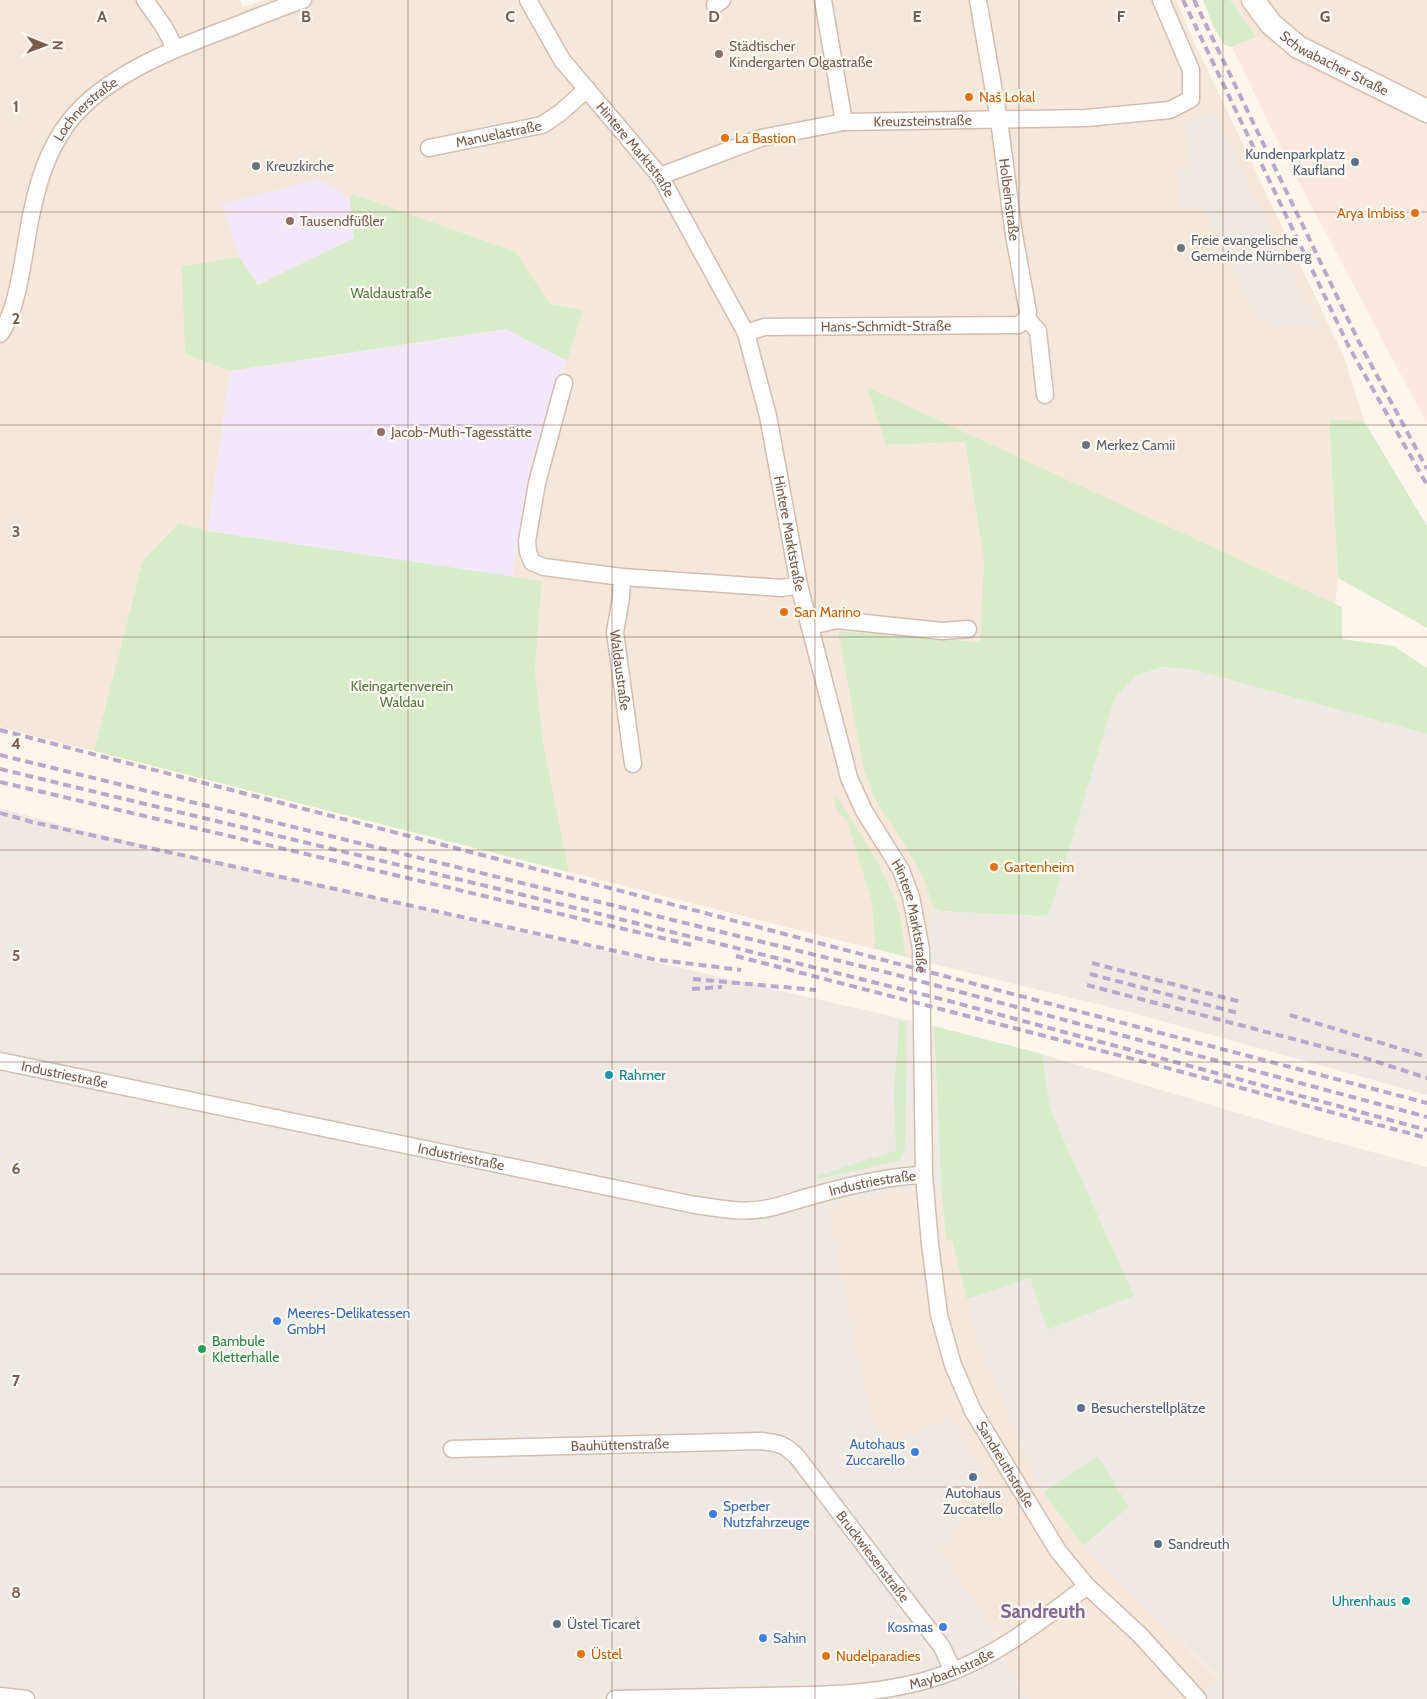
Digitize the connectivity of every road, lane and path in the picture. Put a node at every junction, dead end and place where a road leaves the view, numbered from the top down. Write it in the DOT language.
graph roads {
  1 [pos="145,0"];
  2 [pos="303,0"];
  3 [pos="528,0"];
  4 [pos="823,0"];
  5 [pos="978,0"];
  6 [pos="1161,0"];
  7 [pos="1254,0"];
  8 [pos="175,48"];
  9 [pos="587,89"];
  10 [pos="1427,112"];
  11 [pos="998,120"];
  12 [pos="844,122"];
  13 [pos="428,148"];
  14 [pos="660,176"];
  15 [pos="1027,319"];
  16 [pos="746,333"];
  17 [pos="0,334"];
  18 [pos="564,382"];
  19 [pos="1045,395"];
  20 [pos="622,577"];
  21 [pos="799,585"];
  22 [pos="810,626"];
  23 [pos="968,629"];
  24 [pos="634,764"];
  25 [pos="0,1061"];
  26 [pos="924,1175"];
  27 [pos="786,1447"];
  28 [pos="452,1449"];
  29 [pos="1087,1586"];
  30 [pos="953,1671"];
  31 [pos="0,1696"];
  32 [pos="26,1699"];
  33 [pos="615,1699"];
  34 [pos="1198,1699"];
  1 -- 8 [label="street"];
  2 -- 8 [label="street, Lochnerstraße"];
  3 -- 9 [label="street, Hintere Marktstraße"];
  4 -- 12 [label="street"];
  5 -- 11 [label="street, Holbeinstraße"];
  6 -- 11 [label="street, Kreuzsteinstraße"];
  7 -- 10 [label="main road, Schwabacher Straße"];
  8 -- 17 [label="street, Lochnerstraße"];
  9 -- 13 [label="street, Manuelastraße"];
  9 -- 14 [label="street, Hintere Marktstraße"];
  11 -- 12 [label="street, Kreuzsteinstraße"];
  11 -- 15 [label="street, Holbeinstraße"];
  12 -- 14 [label="street, Kreuzsteinstraße"];
  14 -- 16 [label="street, Hintere Marktstraße"];
  15 -- 16 [label="street, Hans-Schmidt-Straße"];
  15 -- 19 [label="street, Holbeinstraße"];
  16 -- 21 [label="street, Hintere Marktstraße"];
  18 -- 20 [label="street"];
  20 -- 21 [label="street"];
  20 -- 24 [label="street, Waldaustraße"];
  21 -- 22 [label="street, Hintere Marktstraße"];
  22 -- 23 [label="street"];
  22 -- 26 [label="street, Hintere Marktstraße"];
  25 -- 26 [label="street, Industriestraße"];
  26 -- 29 [label="street, Sandreuthstraße"];
  27 -- 28 [label="street, Bauhüttenstraße"];
  27 -- 30 [label="street, Bruckwiesenstraße"];
  29 -- 30 [label="street, Maybachstraße"];
  29 -- 34 [label="street, Sandreuthstraße"];
  30 -- 33 [label="street, Maybachstraße"];
  31 -- 32 [label="street"];
}
